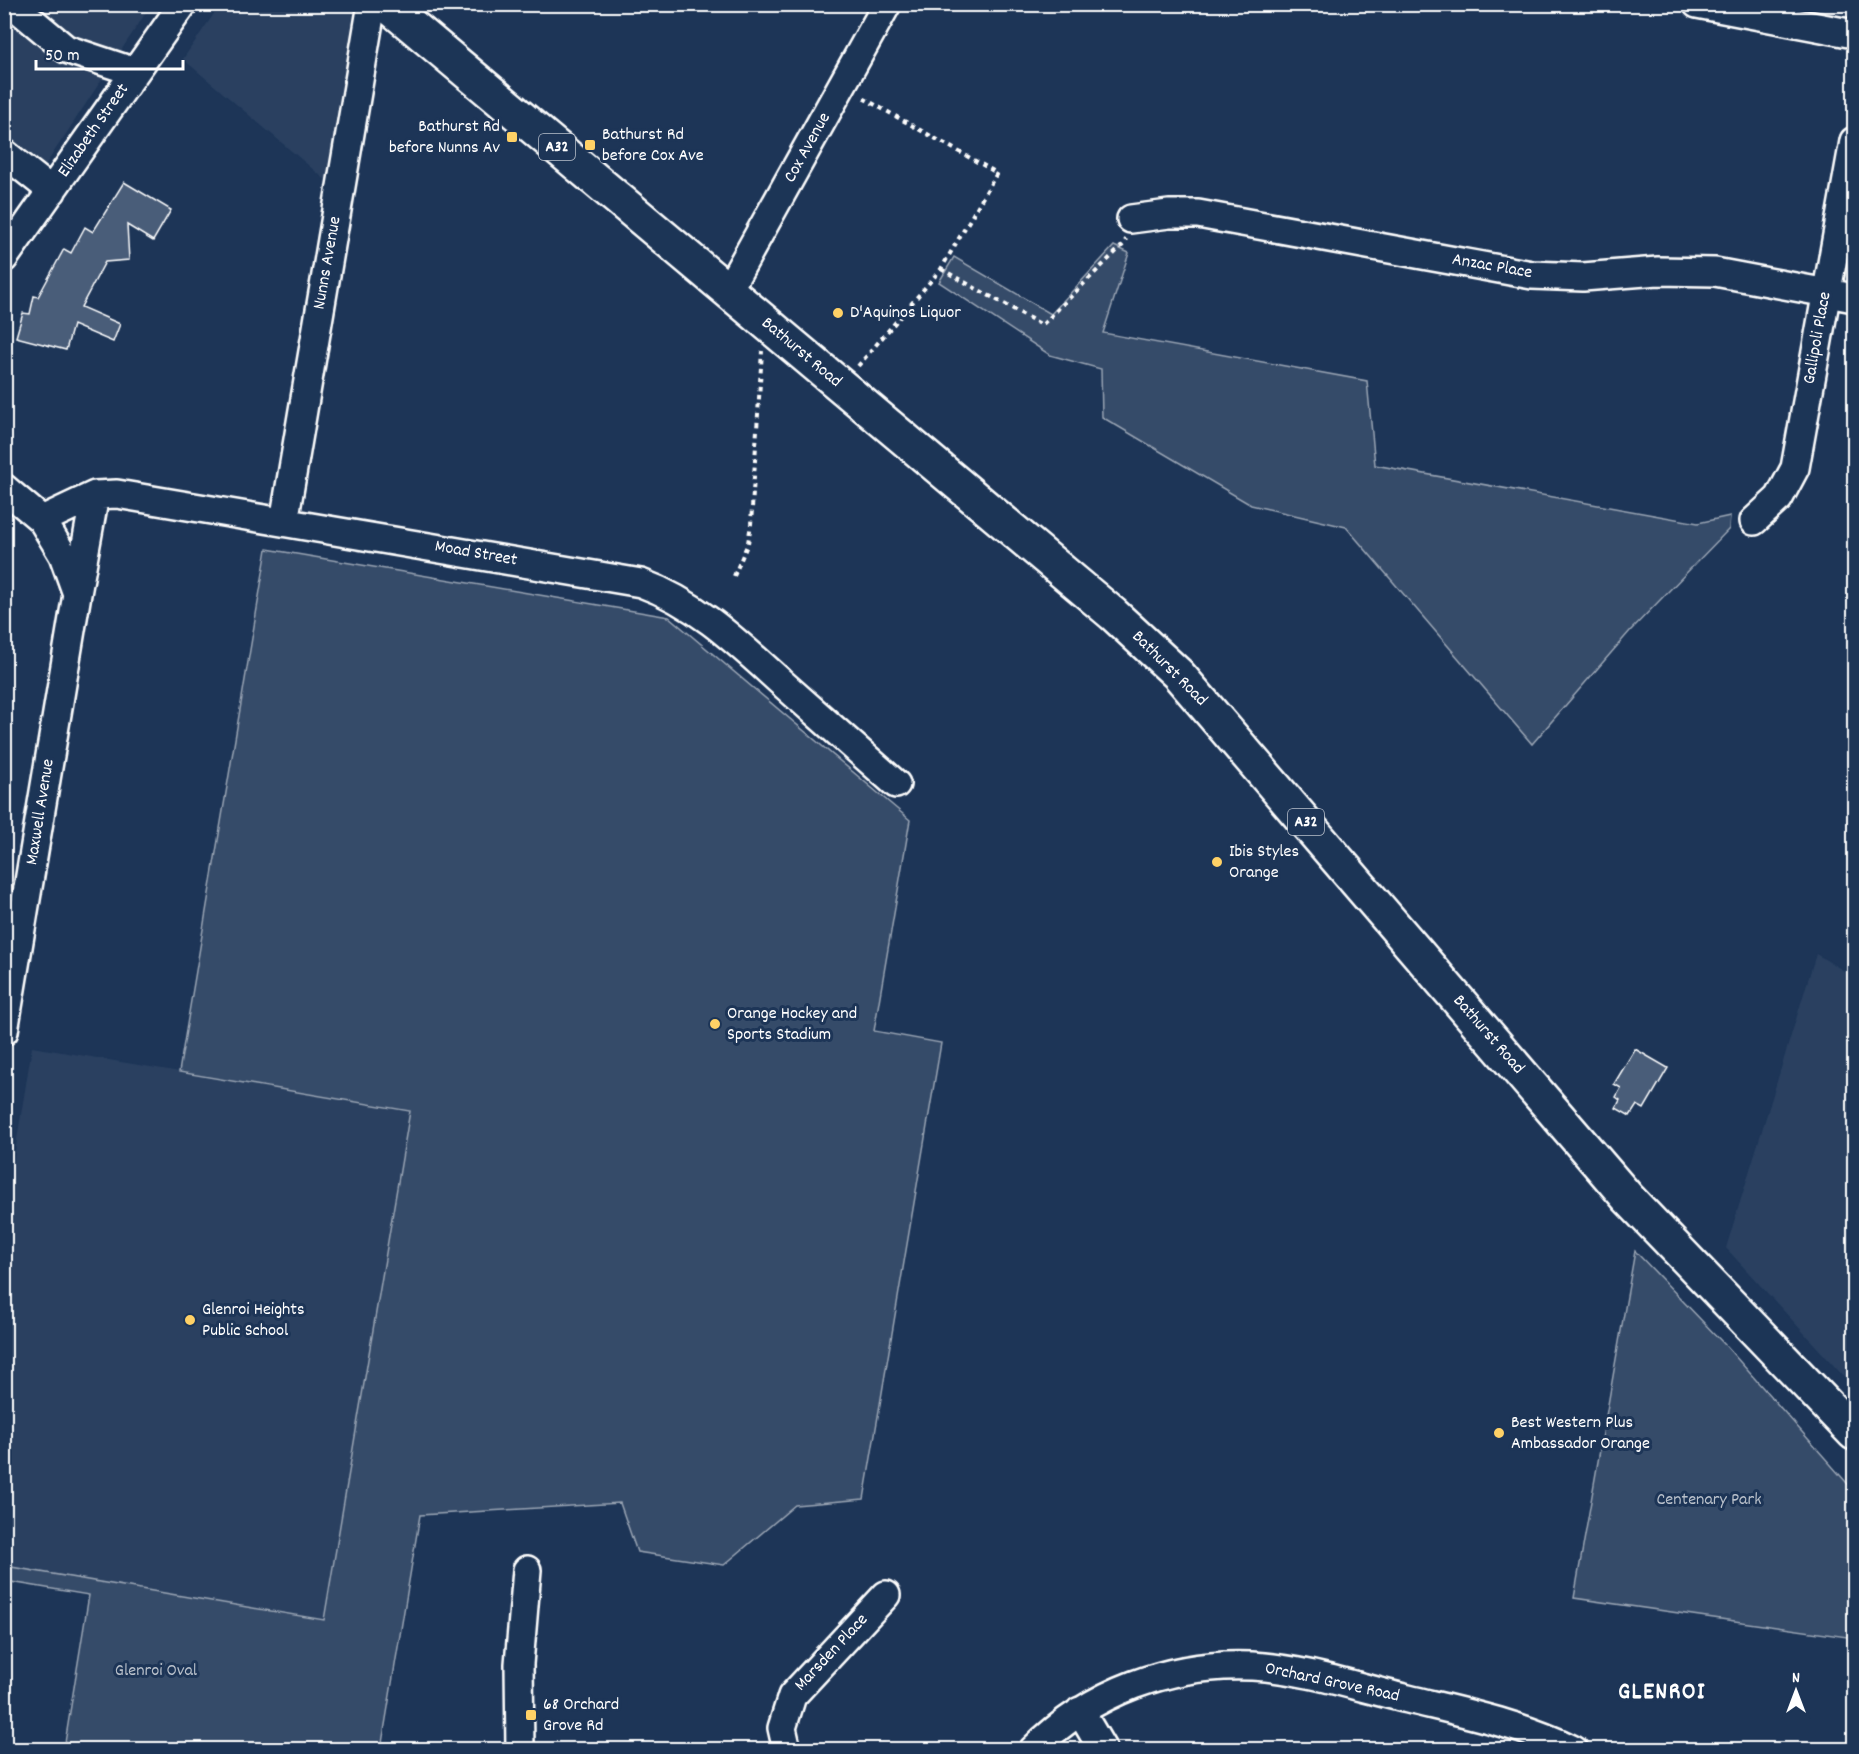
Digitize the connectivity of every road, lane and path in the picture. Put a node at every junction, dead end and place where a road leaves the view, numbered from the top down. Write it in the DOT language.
graph roads {
  1 [pos="12,4"];
  2 [pos="183,4"];
  3 [pos="372,4"];
  4 [pos="386,4"];
  5 [pos="887,4"];
  6 [pos="1702,5"];
  7 [pos="1854,34"];
  8 [pos="135,72"];
  9 [pos="863,98"];
  10 [pos="1854,141"];
  11 [pos="4,153"];
  12 [pos="52,191"];
  13 [pos="1131,219"];
  14 [pos="4,258"];
  15 [pos="941,269"];
  16 [pos="728,290"];
  17 [pos="1826,294"];
  18 [pos="1854,298"];
  19 [pos="775,330"];
  20 [pos="858,366"];
  21 [pos="4,488"];
  22 [pos="96,495"];
  23 [pos="42,520"];
  24 [pos="1754,521"];
  25 [pos="284,522"];
  26 [pos="734,576"];
  27 [pos="77,594"];
  28 [pos="896,784"];
  29 [pos="11,958"];
  30 [pos="4,1031"];
  31 [pos="1854,1433"];
  32 [pos="527,1570"];
  33 [pos="886,1595"];
  34 [pos="1080,1711"];
  35 [pos="1525,1740"];
  36 [pos="520,1749"];
  37 [pos="787,1749"];
  38 [pos="1033,1749"];
  39 [pos="1103,1749"];
  40 [pos="1574,1749"];
  1 -- 8 [label="street"];
  2 -- 8 [label="street, Elizabeth Street"];
  3 -- 25 [label="street, Nunns Avenue"];
  4 -- 16 [label="highway, Bathurst Road / A32"];
  5 -- 16 [label="street, Cox Avenue"];
  6 -- 7 [label="street"];
  8 -- 12 [label="street, Elizabeth Street"];
  9 -- 15 [label="path"];
  10 -- 17 [label="street, Gallipoli Place"];
  11 -- 12 [label="street"];
  12 -- 14 [label="street, Elizabeth Street"];
  13 -- 15 [label="path"];
  13 -- 17 [label="street, Anzac Place"];
  15 -- 20 [label="path"];
  16 -- 19 [label="highway, Bathurst Road / A32"];
  17 -- 18 [label="street, Anzac Place"];
  17 -- 24 [label="street, Gallipoli Place"];
  19 -- 26 [label="path"];
  19 -- 31 [label="highway, Bathurst Road / A32"];
  21 -- 23 [label="street"];
  22 -- 23 [label="street, Moad Street"];
  22 -- 25 [label="street, Moad Street"];
  22 -- 27 [label="street, Maxwell Avenue"];
  23 -- 27 [label="street, Maxwell Avenue"];
  25 -- 28 [label="street, Moad Street"];
  27 -- 29 [label="street, Maxwell Avenue"];
  29 -- 30 [label="street, Maxwell Avenue"];
  32 -- 36 [label="street"];
  33 -- 37 [label="street, Marsden Place"];
  34 -- 35 [label="street, Orchard Grove Road"];
  34 -- 38 [label="street, Orchard Grove Road"];
  34 -- 39 [label="street"];
  35 -- 40 [label="street, Orchard Grove Road"];
}
